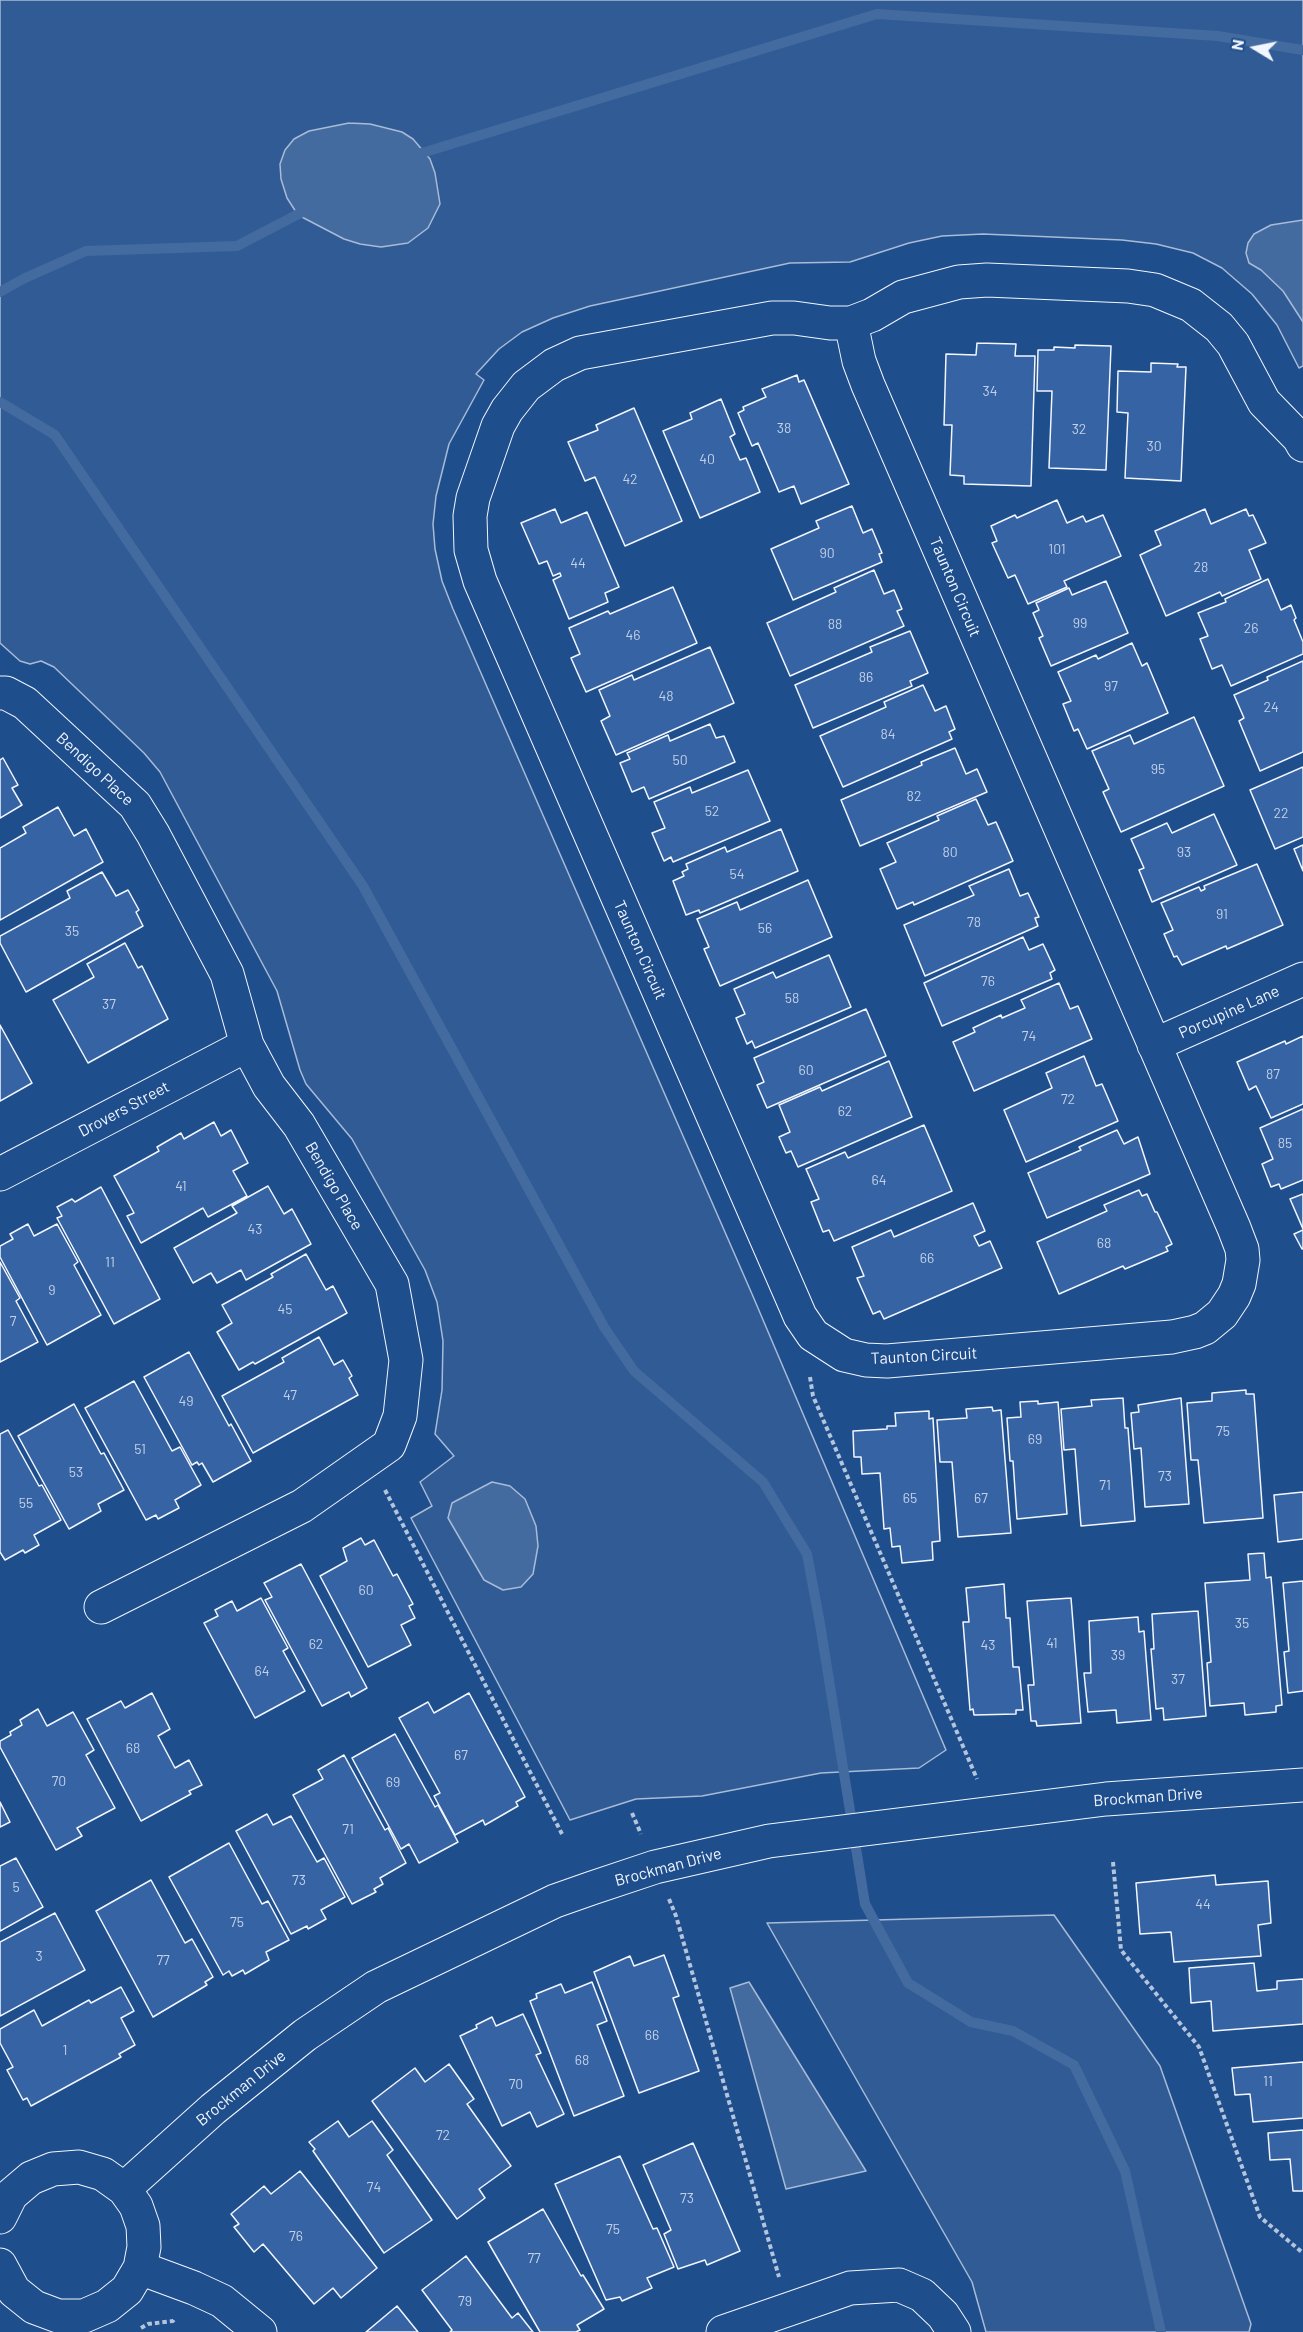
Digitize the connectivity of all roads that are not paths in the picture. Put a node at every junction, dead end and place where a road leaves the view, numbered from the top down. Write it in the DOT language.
graph roads {
  1 [pos="851,323"];
  2 [pos="1303,446"];
  3 [pos="0,693"];
  4 [pos="1303,979"];
  5 [pos="247,1044"];
  6 [pos="1154,1045"];
  7 [pos="0,1174"];
  8 [pos="101,1607"];
  9 [pos="1303,1785"];
  10 [pos="124,2189"];
  11 [pos="4,2200"];
  12 [pos="0,2265"];
  13 [pos="140,2268"];
  14 [pos="57,2324"];
  15 [pos="260,2332"];
  16 [pos="723,2332"];
  17 [pos="954,2332"];
  1 -- 2 [label="street, Taunton Circuit"];
  1 -- 6 [label="street, Taunton Circuit"];
  1 -- 6 [label="street, Taunton Circuit"];
  3 -- 5 [label="street, Bendigo Place"];
  4 -- 6 [label="street, Porcupine Lane"];
  5 -- 7 [label="street, Drovers Street"];
  5 -- 8 [label="street, Bendigo Place"];
  9 -- 10 [label="street, Brockman Drive"];
  10 -- 11 [label="street"];
  10 -- 13 [label="street"];
  12 -- 14 [label="street"];
  13 -- 14 [label="street"];
  13 -- 15 [label="street"];
  16 -- 17 [label="street"];
}
